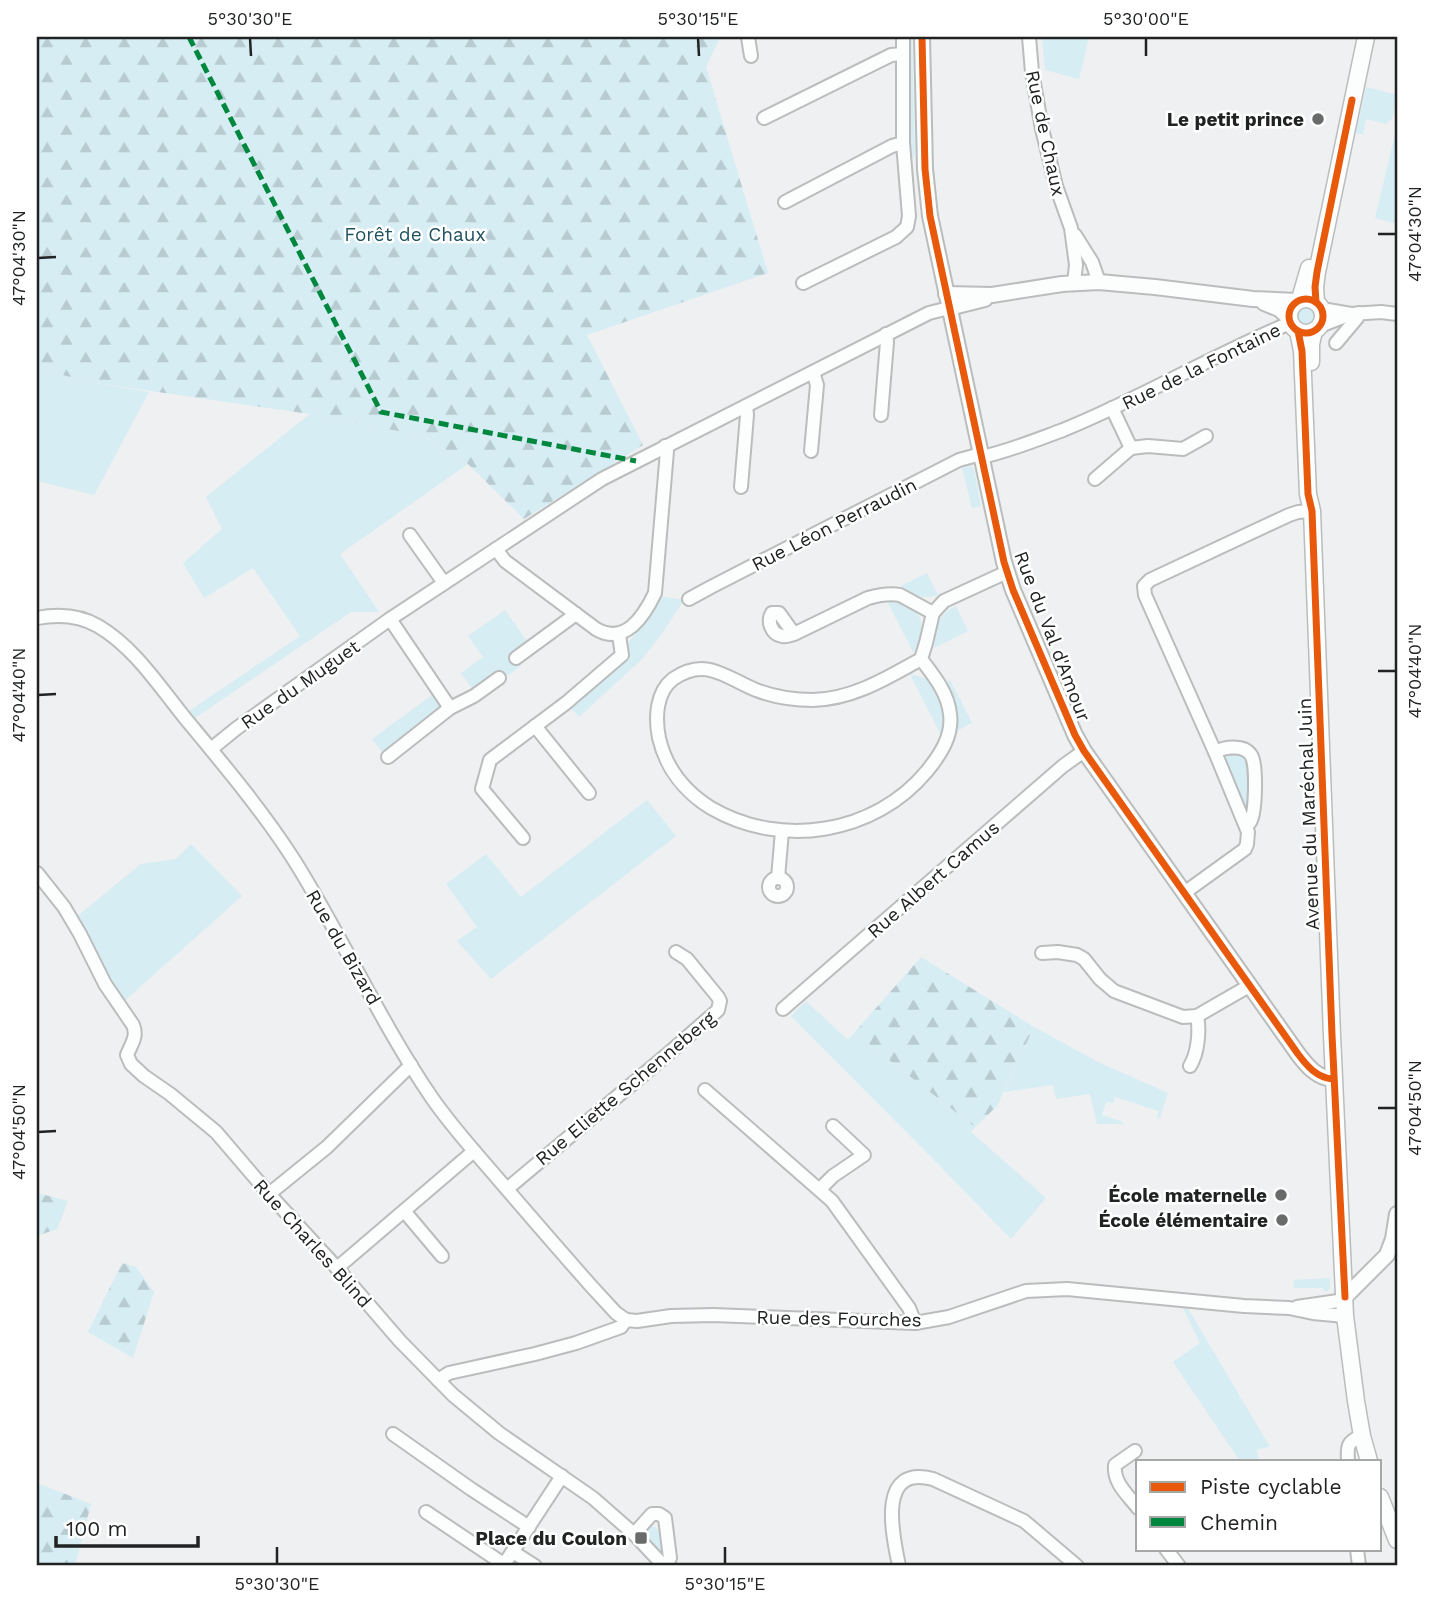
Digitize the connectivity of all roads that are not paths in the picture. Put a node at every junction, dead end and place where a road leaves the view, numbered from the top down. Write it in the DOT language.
graph roads {
  1 [pos="748,37"];
  2 [pos="903,37"];
  3 [pos="922,37"];
  4 [pos="1029,37"];
  5 [pos="1358,37"];
  6 [pos="1366,37"];
  7 [pos="903,54"];
  8 [pos="751,56"];
  9 [pos="764,118"];
  10 [pos="903,143"];
  11 [pos="905,169"];
  12 [pos="925,169"];
  13 [pos="785,202"];
  14 [pos="1070,228"];
  15 [pos="1099,282"];
  16 [pos="803,283"];
  17 [pos="1074,283"];
  18 [pos="948,301"];
  19 [pos="1355,313"];
  20 [pos="1397,314"];
  21 [pos="1305,316"];
  22 [pos="886,334"];
  23 [pos="1336,343"];
  24 [pos="813,372"];
  25 [pos="746,405"];
  26 [pos="1112,408"];
  27 [pos="881,415"];
  28 [pos="1206,436"];
  29 [pos="665,446"];
  30 [pos="1131,448"];
  31 [pos="811,451"];
  32 [pos="981,455"];
  33 [pos="1096,479"];
  34 [pos="741,487"];
  35 [pos="1312,511"];
  36 [pos="410,535"];
  37 [pos="496,549"];
  38 [pos="1007,572"];
  39 [pos="444,583"];
  40 [pos="689,599"];
  41 [pos="933,613"];
  42 [pos="576,614"];
  43 [pos="37,618"];
  44 [pos="390,619"];
  45 [pos="794,634"];
  46 [pos="619,635"];
  47 [pos="516,659"];
  48 [pos="920,659"];
  49 [pos="499,678"];
  50 [pos="450,708"];
  51 [pos="535,726"];
  52 [pos="211,749"];
  53 [pos="1084,751"];
  54 [pos="1214,752"];
  55 [pos="388,757"];
  56 [pos="589,793"];
  57 [pos="1246,826"];
  58 [pos="782,831"];
  59 [pos="523,838"];
  60 [pos="37,873"];
  61 [pos="778,878"];
  62 [pos="1184,893"];
  63 [pos="676,953"];
  64 [pos="1042,953"];
  65 [pos="1249,986"];
  66 [pos="783,1009"];
  67 [pos="1197,1016"];
  68 [pos="411,1065"];
  69 [pos="1190,1066"];
  70 [pos="1333,1079"];
  71 [pos="705,1090"];
  72 [pos="833,1126"];
  73 [pos="474,1151"];
  74 [pos="506,1189"];
  75 [pos="820,1189"];
  76 [pos="269,1194"];
  77 [pos="405,1212"];
  78 [pos="1397,1214"];
  79 [pos="442,1256"];
  80 [pos="337,1269"];
  81 [pos="1345,1304"];
  82 [pos="626,1320"];
  83 [pos="915,1323"];
  84 [pos="438,1380"];
  85 [pos="393,1434"];
  86 [pos="1362,1436"];
  87 [pos="1135,1451"];
  88 [pos="1348,1460"];
  89 [pos="1368,1460"];
  90 [pos="562,1476"];
  91 [pos="1382,1502"];
  92 [pos="1136,1505"];
  93 [pos="426,1512"];
  94 [pos="529,1527"];
  95 [pos="634,1534"];
  96 [pos="1397,1540"];
  97 [pos="1167,1550"];
  98 [pos="513,1552"];
  99 [pos="504,1565"];
  100 [pos="535,1566"];
  101 [pos="665,1566"];
  102 [pos="899,1566"];
  103 [pos="1077,1566"];
  104 [pos="1179,1566"];
  1 -- 8 [label="street"];
  2 -- 7 [label="street"];
  3 -- 12 [label="street, Rue du Val d'Amour"];
  4 -- 14 [label="street, Rue de Chaux"];
  5 -- 21 [label="main road, Avenue du Maréchal Juin"];
  6 -- 21 [label="main road, Avenue du Maréchal Juin"];
  7 -- 9 [label="street"];
  7 -- 10 [label="street"];
  10 -- 11 [label="street"];
  10 -- 13 [label="street"];
  11 -- 12 [label="street"];
  11 -- 16 [label="street"];
  12 -- 18 [label="street, Rue du Val d'Amour"];
  14 -- 15 [label="street, Rue de Chaux"];
  14 -- 17 [label="street, Rue de Chaux"];
  15 -- 17 [label="street"];
  15 -- 21 [label="street"];
  17 -- 18 [label="street"];
  18 -- 22 [label="street, Rue du Muguet"];
  18 -- 32 [label="street, Rue du Val d'Amour"];
  19 -- 20 [label="street, Rue de la Fontaine"];
  19 -- 21 [label="street, Rue de la Fontaine"];
  19 -- 23 [label="street"];
  21 -- 26 [label="street, Rue de la Fontaine"];
  21 -- 35 [label="main road, Avenue du Maréchal Juin"];
  22 -- 24 [label="street, Rue du Muguet"];
  22 -- 27 [label="street"];
  24 -- 25 [label="street, Rue du Muguet"];
  24 -- 31 [label="street"];
  25 -- 29 [label="street, Rue du Muguet"];
  25 -- 34 [label="street"];
  26 -- 30 [label="street, Rue de la Fontaine"];
  26 -- 32 [label="street, Rue de la Fontaine"];
  28 -- 30 [label="street"];
  29 -- 37 [label="street, Rue du Muguet"];
  29 -- 46 [label="street"];
  30 -- 33 [label="street"];
  32 -- 38 [label="street, Rue du Val d'Amour"];
  32 -- 40 [label="street, Rue Léon Perraudin"];
  35 -- 54 [label="street"];
  35 -- 70 [label="main road, Avenue du Maréchal Juin"];
  36 -- 39 [label="street"];
  37 -- 39 [label="street, Rue du Muguet"];
  37 -- 42 [label="street"];
  38 -- 41 [label="street"];
  38 -- 53 [label="street, Rue du Val d'Amour"];
  39 -- 44 [label="street, Rue du Muguet"];
  41 -- 45 [label="street"];
  41 -- 48 [label="street"];
  42 -- 46 [label="street"];
  42 -- 47 [label="street"];
  43 -- 52 [label="street, Rue du Bizard"];
  44 -- 50 [label="street"];
  44 -- 52 [label="street, Rue du Muguet"];
  46 -- 51 [label="street"];
  48 -- 58 [label="street"];
  48 -- 58 [label="street"];
  49 -- 50 [label="street"];
  50 -- 55 [label="street"];
  51 -- 56 [label="street"];
  51 -- 59 [label="street"];
  52 -- 68 [label="street, Rue du Bizard"];
  53 -- 62 [label="street, Rue du Val d'Amour"];
  53 -- 66 [label="street, Rue Albert Camus"];
  54 -- 57 [label="street"];
  54 -- 57 [label="street"];
  57 -- 62 [label="street"];
  58 -- 61 [label="street"];
  60 -- 76 [label="street, Rue Charles Blind"];
  62 -- 65 [label="street, Rue du Val d'Amour"];
  63 -- 74 [label="street, Rue Eliette Schenneberg"];
  64 -- 67 [label="street"];
  65 -- 67 [label="street"];
  65 -- 70 [label="street, Rue du Val d'Amour"];
  67 -- 69 [label="street"];
  68 -- 73 [label="street, Rue du Bizard"];
  68 -- 76 [label="street"];
  70 -- 81 [label="main road, Avenue du Maréchal Juin"];
  71 -- 75 [label="street"];
  72 -- 75 [label="street"];
  73 -- 74 [label="street, Rue du Bizard"];
  73 -- 77 [label="street"];
  74 -- 82 [label="street, Rue du Bizard"];
  75 -- 83 [label="street"];
  76 -- 80 [label="street, Rue Charles Blind"];
  77 -- 79 [label="street"];
  77 -- 80 [label="street"];
  78 -- 81 [label="street"];
  80 -- 84 [label="street, Rue Charles Blind"];
  81 -- 83 [label="street, Rue des Fourches"];
  81 -- 86 [label="main road, Avenue du Maréchal Juin"];
  82 -- 83 [label="street, Rue des Fourches"];
  82 -- 84 [label="street, Rue des Fourches"];
  84 -- 90 [label="street, Rue Charles Blind"];
  85 -- 94 [label="street"];
  86 -- 88 [label="street"];
  86 -- 89 [label="main road, Avenue du Maréchal Juin"];
  87 -- 92 [label="street"];
  90 -- 94 [label="street"];
  90 -- 95 [label="street, Rue Charles Blind"];
  91 -- 96 [label="main road"];
  93 -- 99 [label="street"];
  94 -- 98 [label="street"];
  95 -- 101 [label="street, Rue Charles Blind"];
  95 -- 101 [label="street"];
  97 -- 104 [label="street"];
  98 -- 99 [label="street"];
  98 -- 100 [label="street"];
  102 -- 103 [label="street"];
}
